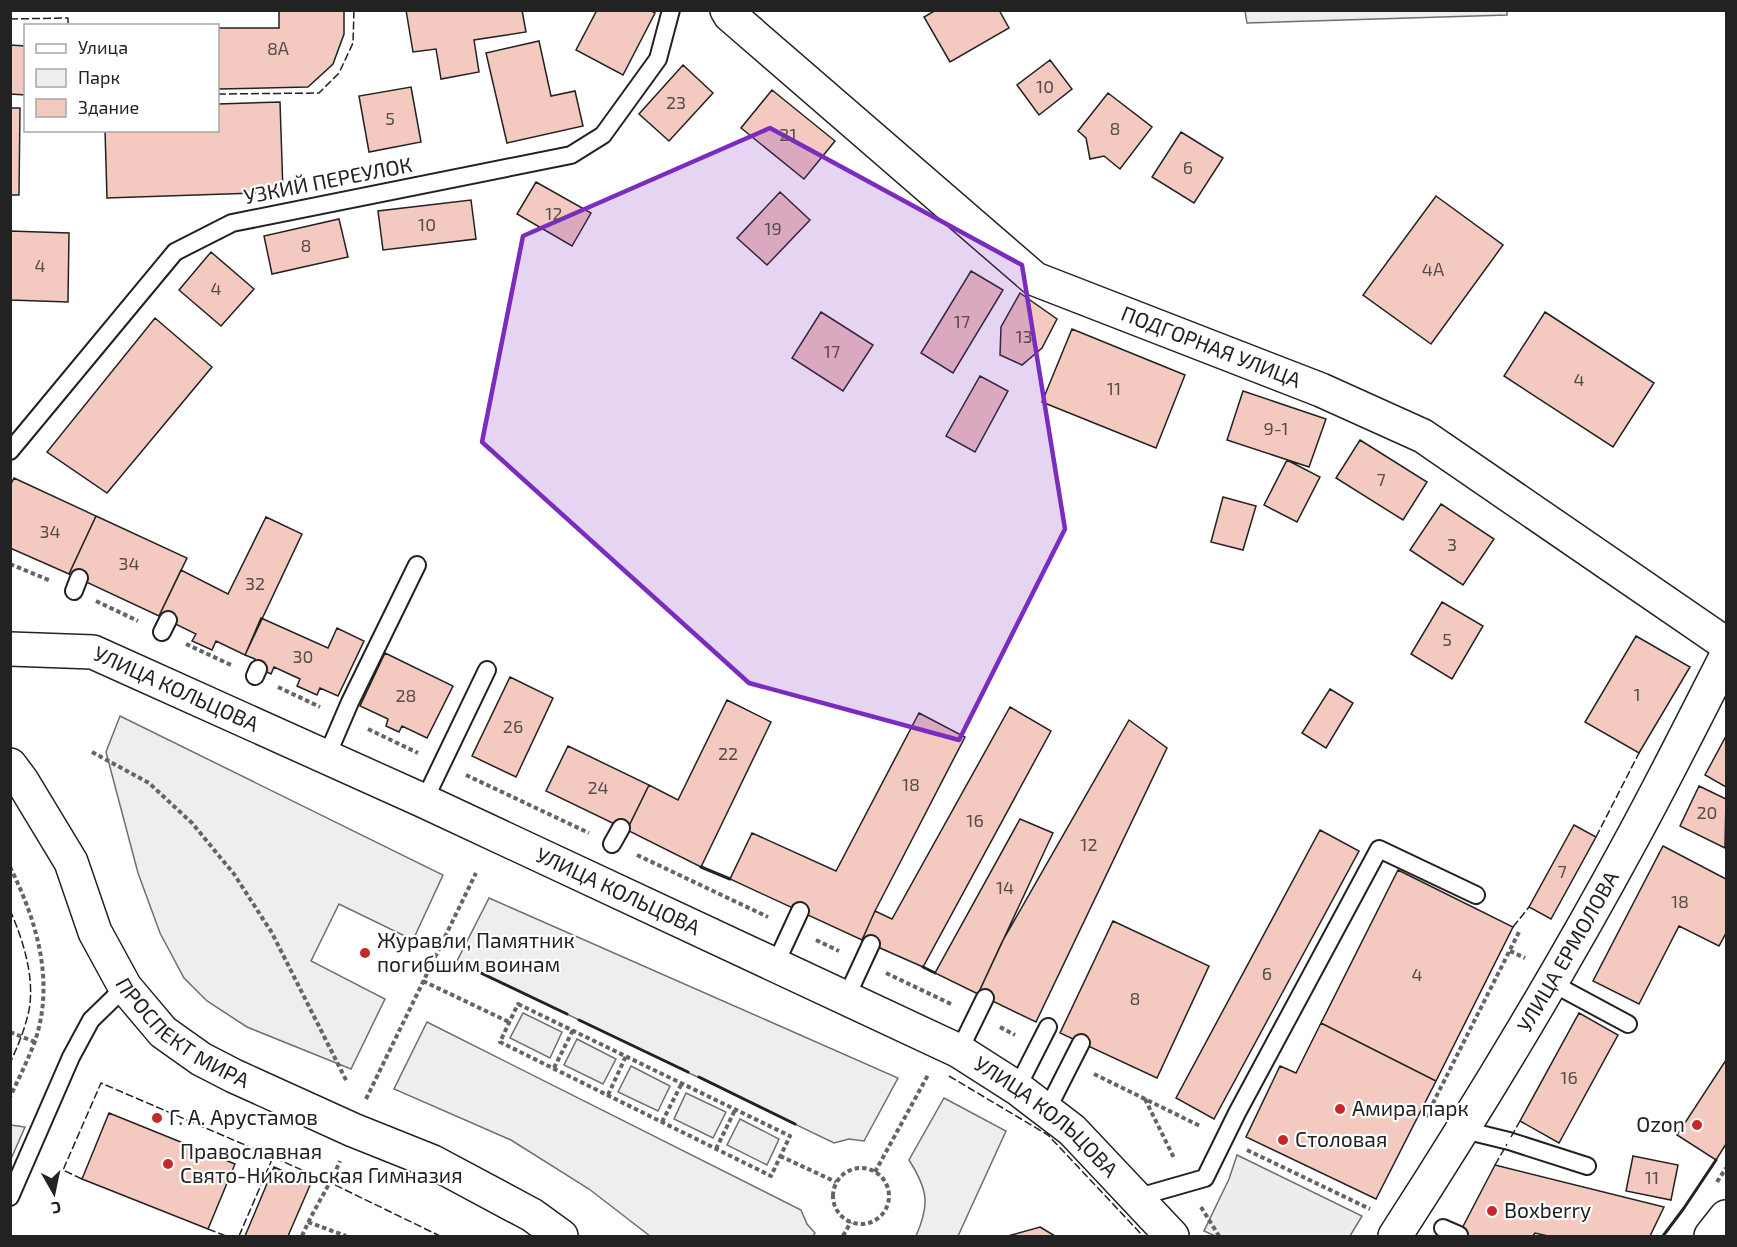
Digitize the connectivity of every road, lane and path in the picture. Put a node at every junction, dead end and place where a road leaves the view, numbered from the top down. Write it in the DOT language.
graph roads {
  1 [pos="671,10"];
  2 [pos="727,10"];
  3 [pos="10,451"];
  4 [pos="10,564"];
  5 [pos="417,565"];
  6 [pos="1726,644"];
  7 [pos="10,650"];
  8 [pos="1726,657"];
  9 [pos="487,670"];
  10 [pos="344,717"];
  11 [pos="92,752"];
  12 [pos="326,758"];
  13 [pos="442,764"];
  14 [pos="10,765"];
  15 [pos="424,801"];
  16 [pos="621,828"];
  17 [pos="612,844"];
  18 [pos="10,867"];
  19 [pos="476,873"];
  20 [pos="1476,895"];
  21 [pos="800,911"];
  22 [pos="792,928"];
  23 [pos="1520,930"];
  24 [pos="872,944"];
  25 [pos="863,962"];
  26 [pos="775,966"];
  27 [pos="423,981"];
  28 [pos="1550,982"];
  29 [pos="125,987"];
  30 [pos="846,998"];
  31 [pos="985,998"];
  32 [pos="977,1016"];
  33 [pos="510,1022"];
  34 [pos="1628,1024"];
  35 [pos="1048,1028"];
  36 [pos="573,1030"];
  37 [pos="10,1032"];
  38 [pos="35,1042"];
  39 [pos="1081,1042"];
  40 [pos="1039,1047"];
  41 [pos="959,1051"];
  42 [pos="626,1056"];
  43 [pos="1071,1062"];
  44 [pos="554,1068"];
  45 [pos="931,1068"];
  46 [pos="347,1082"];
  47 [pos="682,1083"];
  48 [pos="1017,1088"];
  49 [pos="608,1095"];
  50 [pos="10,1096"];
  51 [pos="363,1106"];
  52 [pos="735,1110"];
  53 [pos="1047,1110"];
  54 [pos="1426,1117"];
  55 [pos="662,1122"];
  56 [pos="1464,1130"];
  57 [pos="1224,1138"];
  58 [pos="716,1149"];
  59 [pos="344,1152"];
  60 [pos="780,1156"];
  61 [pos="1587,1166"];
  62 [pos="875,1172"];
  63 [pos="836,1182"];
  64 [pos="10,1197"];
  65 [pos="1135,1198"];
  66 [pos="1726,1217"];
  67 [pos="308,1222"];
  68 [pos="850,1222"];
  69 [pos="1386,1224"];
  70 [pos="1443,1228"];
  71 [pos="1459,1235"];
  72 [pos="302,1236"];
  73 [pos="346,1236"];
  74 [pos="561,1236"];
  75 [pos="843,1236"];
  76 [pos="1172,1236"];
  77 [pos="1711,1236"];
  1 -- 3 [label="lane, УЗКИЙ ПЕРЕУЛОК"];
  2 -- 6 [label="street, ПОДГОРНАЯ УЛИЦА"];
  4 -- 10 [label="path"];
  5 -- 10 [label="lane"];
  7 -- 12 [label="street, УЛИЦА КОЛЬЦОВА"];
  8 -- 28 [label="street, УЛИЦА ЕРМОЛОВА"];
  9 -- 13 [label="lane"];
  10 -- 12 [label="lane"];
  10 -- 13 [label="path"];
  11 -- 46 [label="path"];
  12 -- 15 [label="street, УЛИЦА КОЛЬЦОВА"];
  13 -- 15 [label="lane"];
  13 -- 17 [label="path"];
  14 -- 29 [label="street, ПРОСПЕКТ МИРА"];
  15 -- 26 [label="street, УЛИЦА КОЛЬЦОВА"];
  16 -- 17 [label="lane"];
  17 -- 22 [label="path"];
  18 -- 38 [label="path"];
  19 -- 27 [label="path"];
  20 -- 57 [label="lane"];
  21 -- 22 [label="lane"];
  22 -- 25 [label="path"];
  22 -- 26 [label="lane"];
  23 -- 54 [label="path"];
  24 -- 25 [label="lane"];
  25 -- 30 [label="lane"];
  25 -- 32 [label="path"];
  26 -- 30 [label="street, УЛИЦА КОЛЬЦОВА"];
  27 -- 33 [label="path"];
  27 -- 51 [label="path"];
  28 -- 34 [label="lane"];
  28 -- 56 [label="street, УЛИЦА ЕРМОЛОВА"];
  29 -- 64 [label="lane"];
  29 -- 74 [label="street, ПРОСПЕКТ МИРА"];
  30 -- 41 [label="street, УЛИЦА КОЛЬЦОВА"];
  31 -- 32 [label="lane"];
  32 -- 40 [label="path"];
  32 -- 41 [label="lane"];
  33 -- 36 [label="path"];
  33 -- 44 [label="path"];
  35 -- 40 [label="lane"];
  36 -- 42 [label="path"];
  36 -- 44 [label="path"];
  37 -- 38 [label="path"];
  38 -- 50 [label="path"];
  39 -- 43 [label="lane"];
  40 -- 48 [label="lane"];
  41 -- 48 [label="street, УЛИЦА КОЛЬЦОВА"];
  42 -- 47 [label="path"];
  42 -- 49 [label="path"];
  43 -- 53 [label="lane"];
  43 -- 57 [label="path"];
  44 -- 49 [label="path"];
  45 -- 62 [label="path"];
  47 -- 52 [label="path"];
  47 -- 55 [label="path"];
  48 -- 53 [label="street, УЛИЦА КОЛЬЦОВА"];
  49 -- 55 [label="path"];
  52 -- 58 [label="path"];
  52 -- 60 [label="path"];
  53 -- 65 [label="street, УЛИЦА КОЛЬЦОВА"];
  55 -- 58 [label="path"];
  56 -- 61 [label="lane"];
  56 -- 69 [label="street, УЛИЦА ЕРМОЛОВА"];
  57 -- 65 [label="lane"];
  57 -- 69 [label="path"];
  58 -- 60 [label="path"];
  59 -- 67 [label="path"];
  60 -- 63 [label="path"];
  62 -- 63 [label="path"];
  62 -- 68 [label="path"];
  63 -- 68 [label="path"];
  65 -- 76 [label="street, УЛИЦА КОЛЬЦОВА"];
  66 -- 77 [label="street"];
  67 -- 72 [label="path"];
  67 -- 73 [label="path"];
  68 -- 75 [label="path"];
  70 -- 71 [label="lane"];
}
